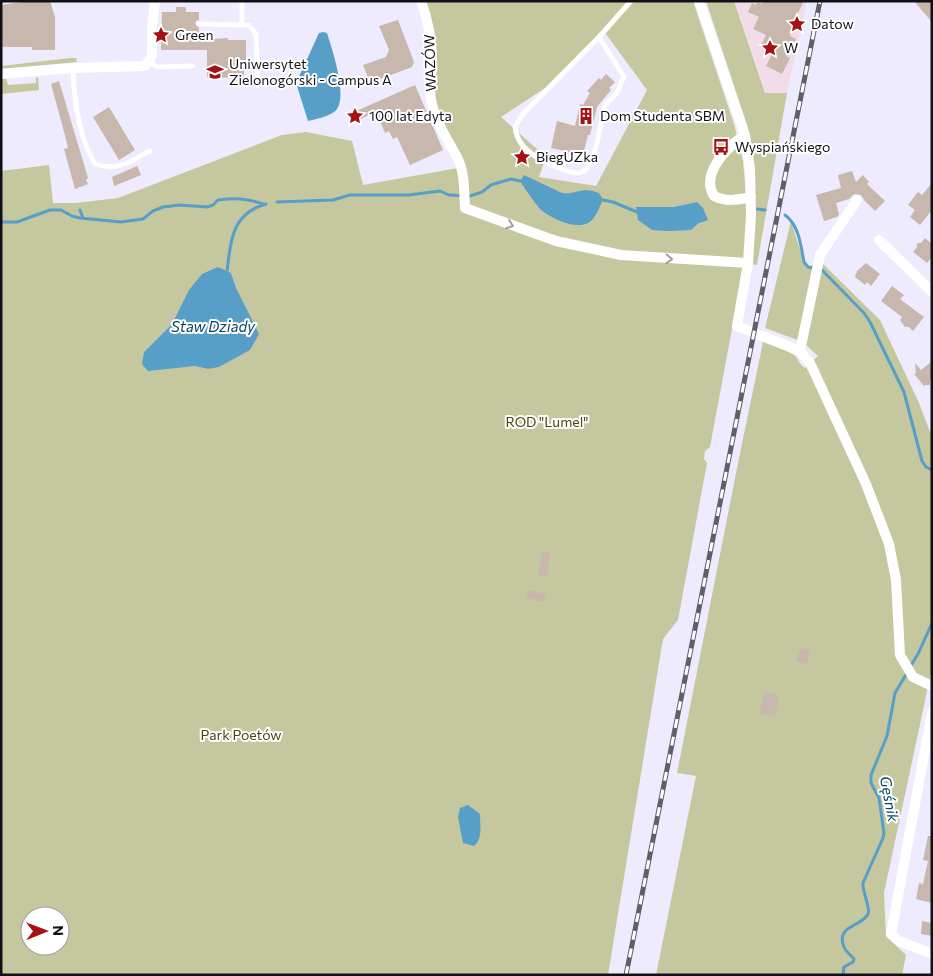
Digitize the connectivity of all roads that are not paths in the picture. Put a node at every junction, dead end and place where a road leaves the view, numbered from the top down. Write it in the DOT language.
graph roads {
  1 [pos="155,1"];
  2 [pos="242,1"];
  3 [pos="421,1"];
  4 [pos="631,1"];
  5 [pos="700,1"];
  6 [pos="199,24"];
  7 [pos="242,25"];
  8 [pos="599,37"];
  9 [pos="149,62"];
  10 [pos="193,66"];
  11 [pos="72,68"];
  12 [pos="1,74"];
  13 [pos="258,86"];
  14 [pos="745,135"];
  15 [pos="150,151"];
  16 [pos="751,197"];
  17 [pos="857,200"];
  18 [pos="878,240"];
  19 [pos="748,263"];
  20 [pos="932,292"];
  21 [pos="800,351"];
  22 [pos="932,686"];
  23 [pos="932,712"];
  24 [pos="932,954"];
  1 -- 9 [label="street"];
  2 -- 7 [label="lane"];
  3 -- 19 [label="street, WAZÓW, one-way"];
  4 -- 8 [label="lane"];
  5 -- 14 [label="street"];
  6 -- 7 [label="lane"];
  7 -- 13 [label="lane"];
  8 -- 8 [label="lane"];
  9 -- 10 [label="lane"];
  9 -- 11 [label="street"];
  11 -- 12 [label="street"];
  11 -- 15 [label="lane"];
  14 -- 16 [label="street"];
  14 -- 16 [label="street"];
  16 -- 19 [label="street"];
  17 -- 21 [label="street"];
  18 -- 20 [label="street"];
  19 -- 21 [label="street"];
  21 -- 22 [label="street"];
  23 -- 24 [label="street"];
}
